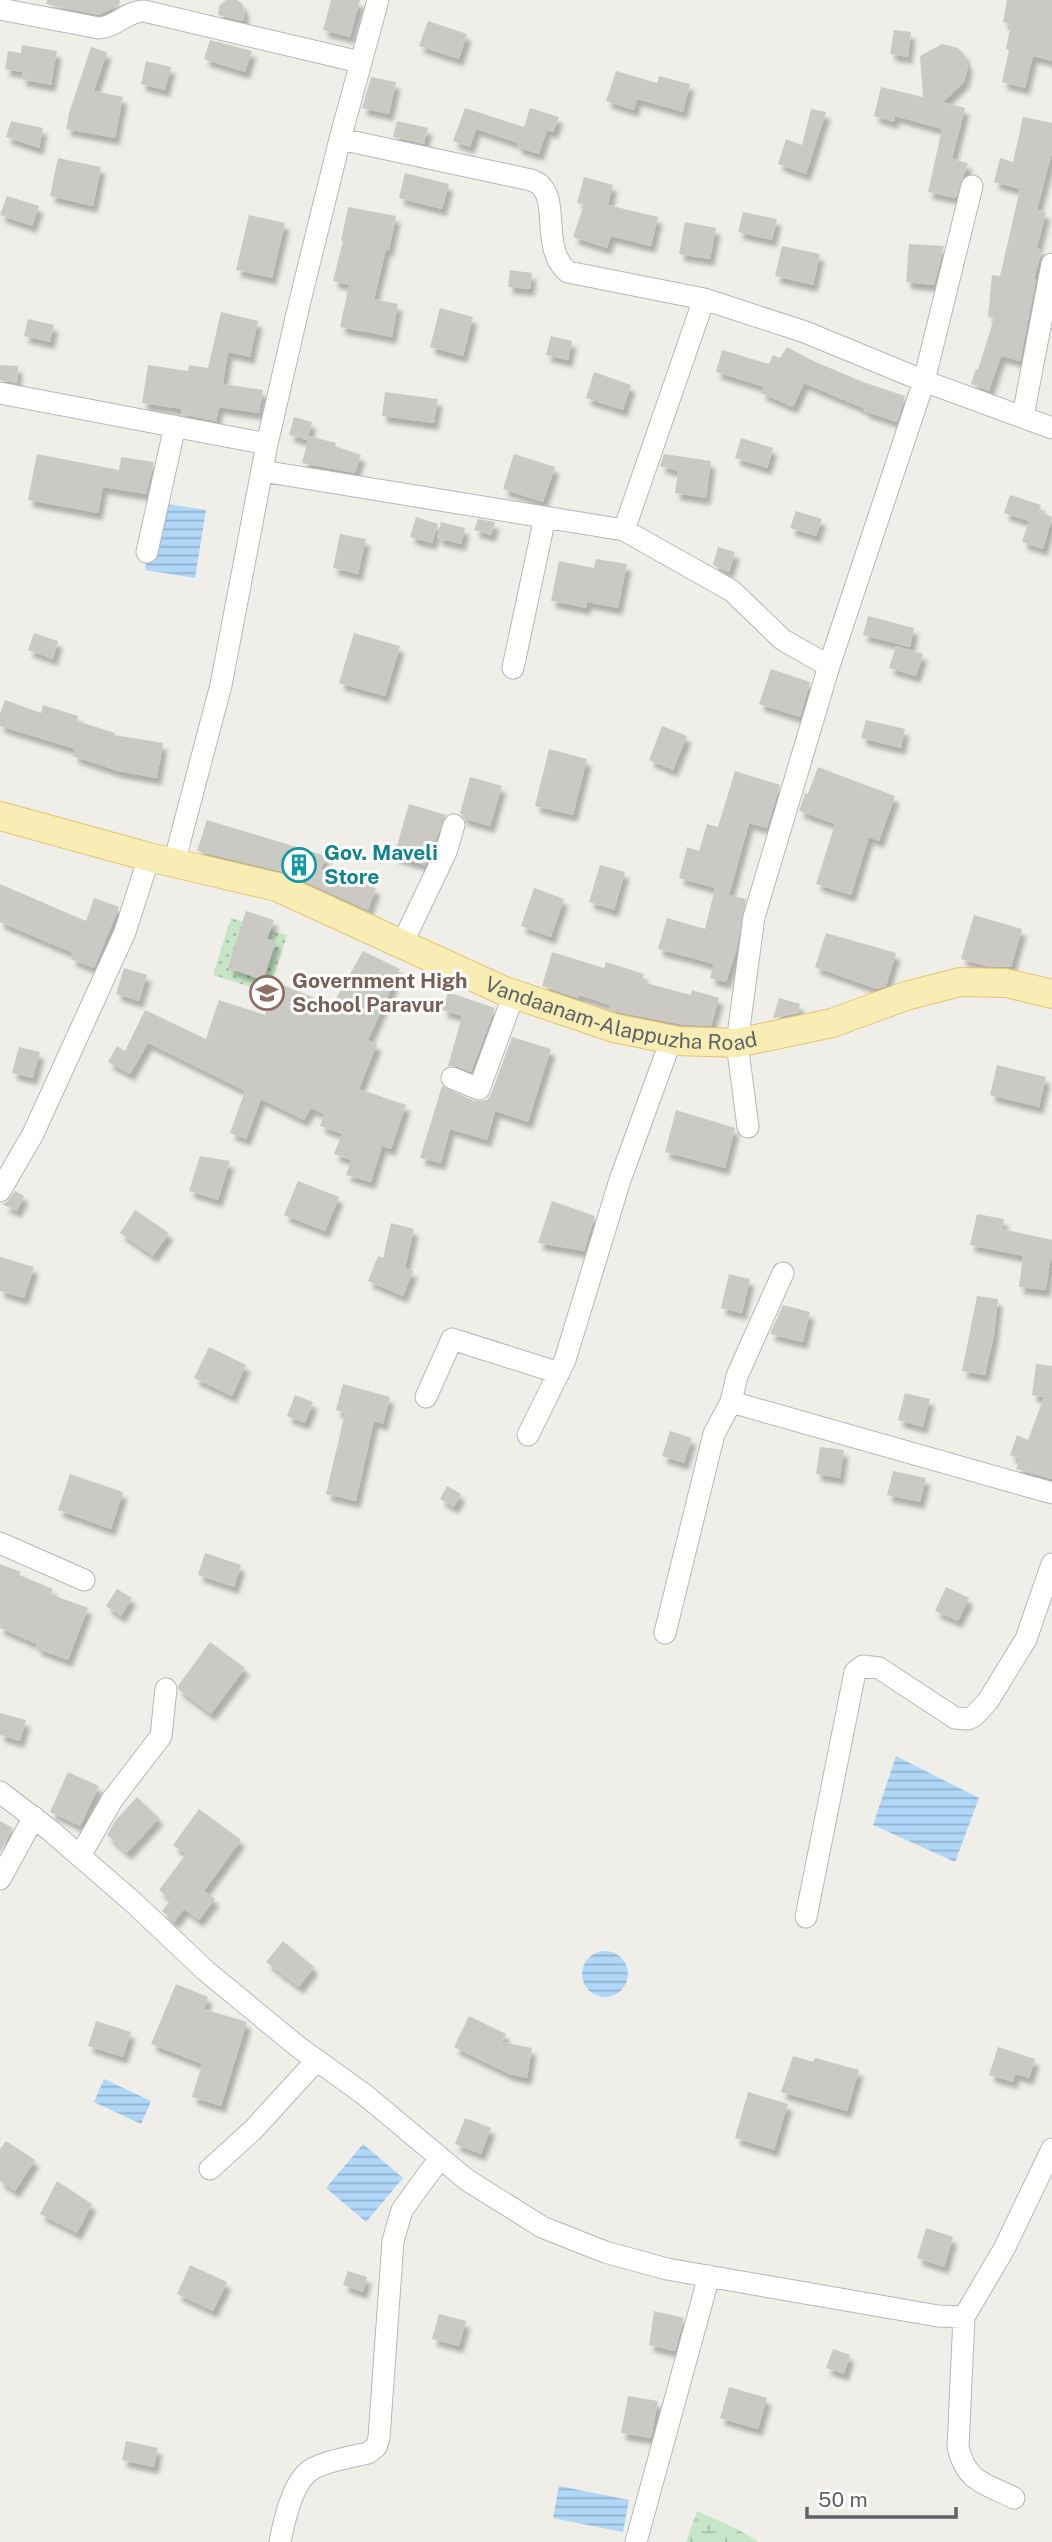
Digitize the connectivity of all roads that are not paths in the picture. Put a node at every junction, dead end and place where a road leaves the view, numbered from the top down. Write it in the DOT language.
graph roads {
  1 [pos="2,0"];
  2 [pos="378,0"];
  3 [pos="0,8"];
  4 [pos="360,62"];
  5 [pos="340,139"];
  6 [pos="972,186"];
  7 [pos="1052,264"];
  8 [pos="705,299"];
  9 [pos="924,381"];
  10 [pos="0,393"];
  11 [pos="1023,416"];
  12 [pos="175,426"];
  13 [pos="1052,428"];
  14 [pos="267,444"];
  15 [pos="262,471"];
  16 [pos="545,517"];
  17 [pos="624,530"];
  18 [pos="147,552"];
  19 [pos="829,666"];
  20 [pos="513,668"];
  21 [pos="0,816"];
  22 [pos="454,825"];
  23 [pos="162,860"];
  24 [pos="401,946"];
  25 [pos="514,994"];
  26 [pos="1052,994"];
  27 [pos="671,1040"];
  28 [pos="737,1043"];
  29 [pos="452,1078"];
  30 [pos="748,1127"];
  31 [pos="0,1191"];
  32 [pos="783,1273"];
  33 [pos="559,1373"];
  34 [pos="426,1396"];
  35 [pos="731,1402"];
  36 [pos="528,1435"];
  37 [pos="1052,1493"];
  38 [pos="0,1543"];
  39 [pos="1050,1575"];
  40 [pos="84,1580"];
  41 [pos="665,1633"];
  42 [pos="166,1689"];
  43 [pos="0,1792"];
  44 [pos="34,1817"];
  45 [pos="80,1856"];
  46 [pos="0,1879"];
  47 [pos="806,1917"];
  48 [pos="317,2060"];
  49 [pos="1052,2149"];
  50 [pos="440,2158"];
  51 [pos="210,2169"];
  52 [pos="709,2276"];
  53 [pos="964,2317"];
  54 [pos="1014,2498"];
  55 [pos="280,2542"];
  56 [pos="636,2542"];
  1 -- 3 [label="street"];
  2 -- 4 [label="street"];
  3 -- 4 [label="street"];
  4 -- 5 [label="street"];
  5 -- 8 [label="street"];
  5 -- 14 [label="street"];
  6 -- 9 [label="street"];
  7 -- 11 [label="street"];
  8 -- 9 [label="street"];
  8 -- 17 [label="street"];
  9 -- 11 [label="street"];
  9 -- 19 [label="street"];
  10 -- 12 [label="street"];
  11 -- 13 [label="street"];
  12 -- 14 [label="street"];
  12 -- 18 [label="street"];
  14 -- 15 [label="street"];
  15 -- 16 [label="street"];
  15 -- 23 [label="street"];
  16 -- 17 [label="street"];
  16 -- 20 [label="street"];
  17 -- 19 [label="street"];
  19 -- 28 [label="street"];
  21 -- 23 [label="main road, Vandaanam-Alappuzha Road"];
  22 -- 24 [label="street"];
  23 -- 24 [label="main road, Vandaanam-Alappuzha Road"];
  23 -- 31 [label="street"];
  24 -- 25 [label="main road, Vandaanam-Alappuzha Road"];
  25 -- 27 [label="main road, Vandaanam-Alappuzha Road"];
  25 -- 29 [label="street"];
  26 -- 28 [label="main road, Vandaanam-Alappuzha Road"];
  27 -- 28 [label="main road, Vandaanam-Alappuzha Road"];
  27 -- 33 [label="street"];
  28 -- 30 [label="street"];
  32 -- 35 [label="street"];
  33 -- 34 [label="street"];
  33 -- 36 [label="street"];
  35 -- 37 [label="street"];
  35 -- 41 [label="street"];
  38 -- 40 [label="street"];
  39 -- 47 [label="street"];
  42 -- 45 [label="street"];
  43 -- 44 [label="street"];
  44 -- 45 [label="street"];
  44 -- 46 [label="street"];
  45 -- 48 [label="street"];
  48 -- 50 [label="street"];
  48 -- 51 [label="street"];
  49 -- 53 [label="street"];
  50 -- 52 [label="street"];
  50 -- 55 [label="street"];
  52 -- 53 [label="street"];
  52 -- 56 [label="street"];
  53 -- 54 [label="street"];
}
